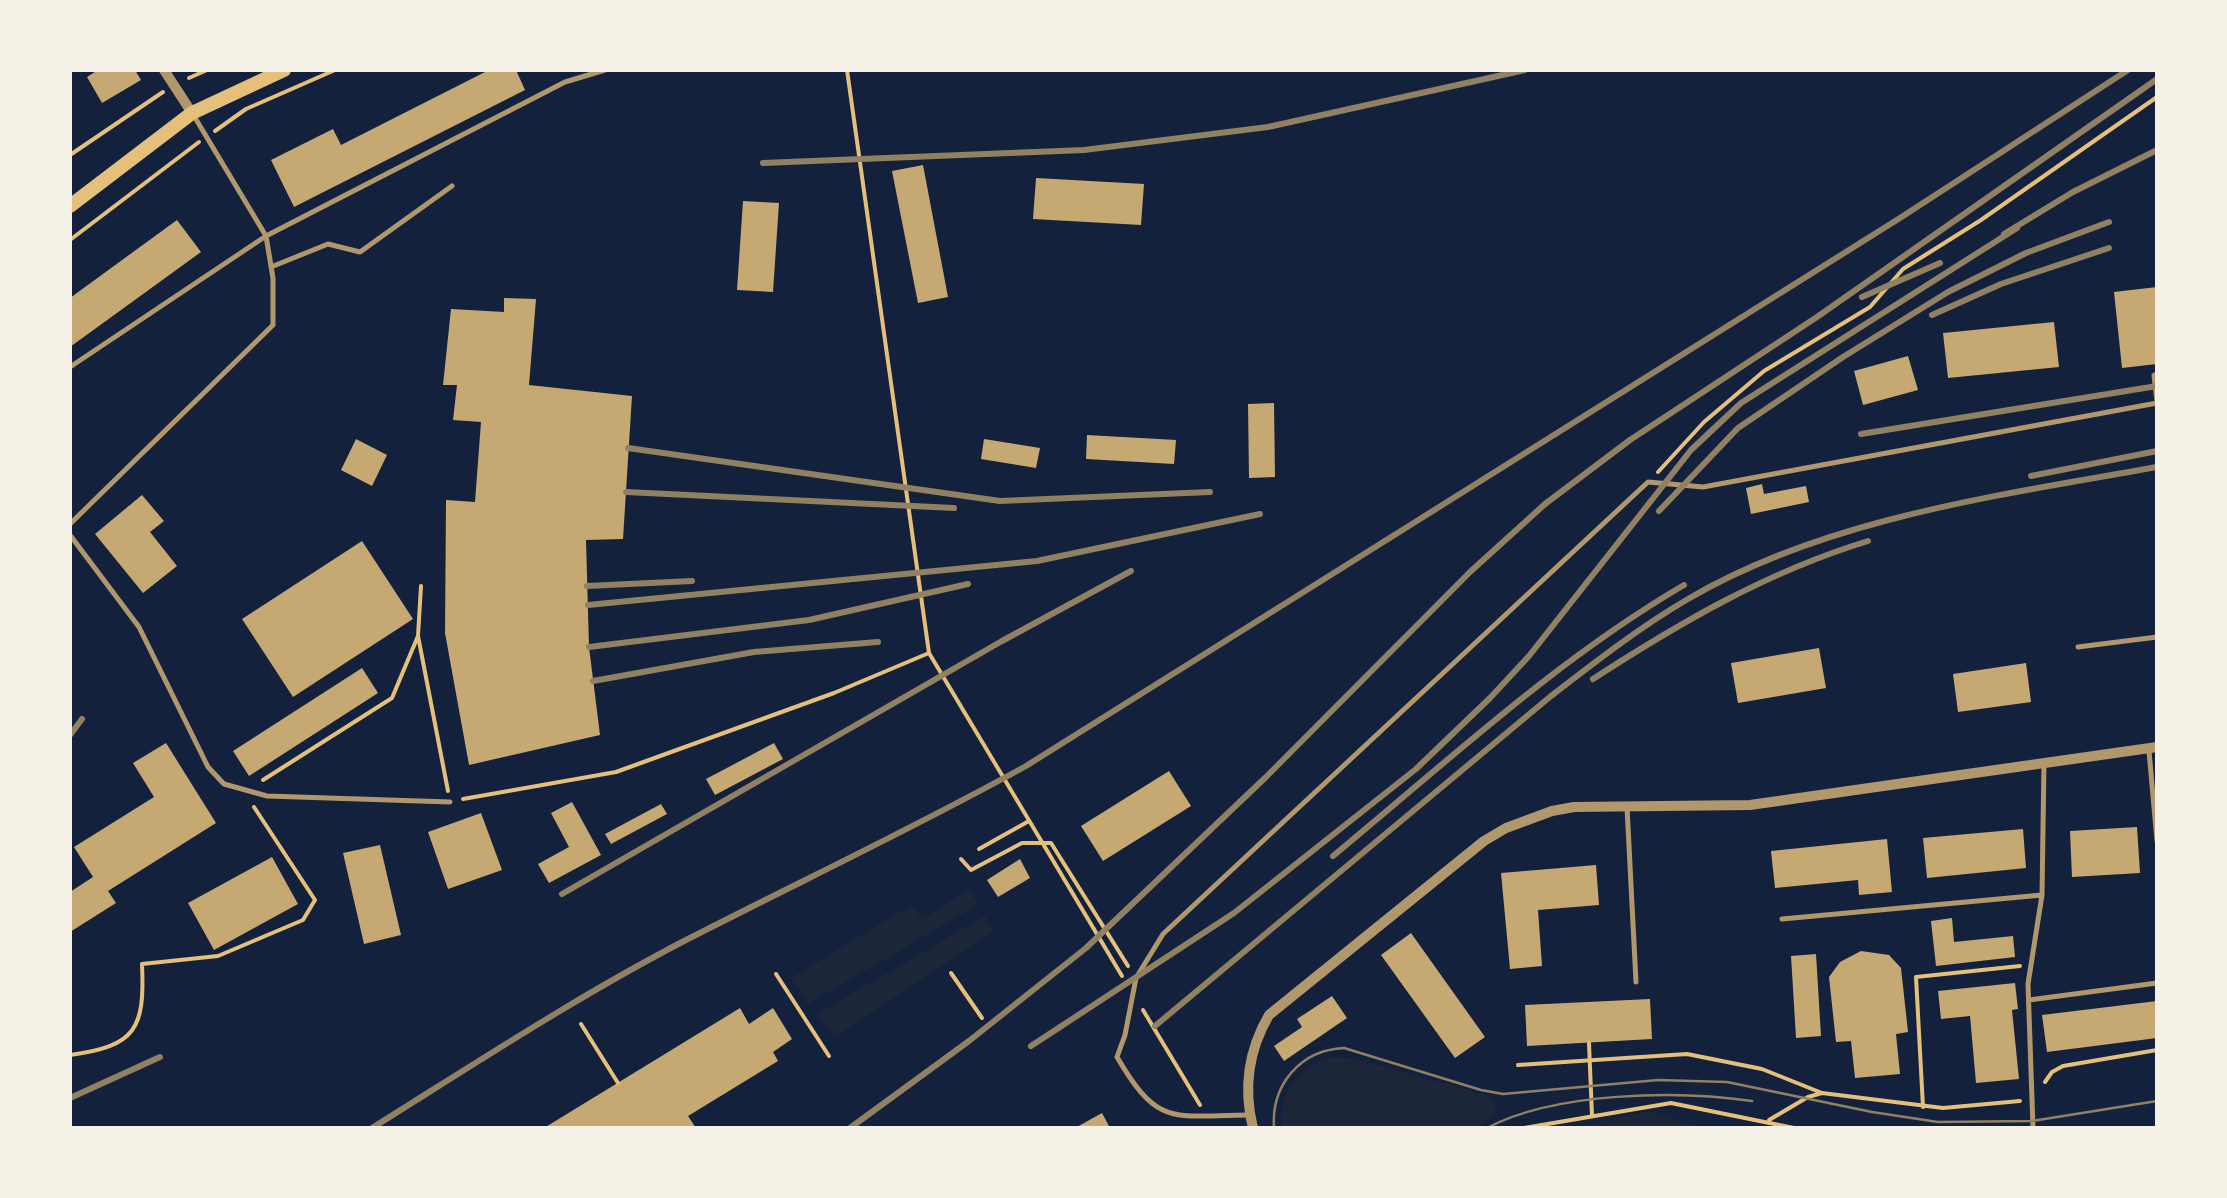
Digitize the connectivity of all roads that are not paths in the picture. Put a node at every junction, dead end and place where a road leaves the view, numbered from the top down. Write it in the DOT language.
graph roads {
  1 [pos="164,70"];
  2 [pos="284,70"];
  3 [pos="605,70"];
  4 [pos="192,113"];
  5 [pos="452,186"];
  6 [pos="70,206"];
  7 [pos="266,236"];
  8 [pos="271,267"];
  9 [pos="70,367"];
  10 [pos="2157,374"];
  11 [pos="2157,402"];
  12 [pos="70,524"];
  13 [pos="70,536"];
  14 [pos="2157,637"];
  15 [pos="2078,647"];
  16 [pos="2153,747"];
  17 [pos="2044,764"];
  18 [pos="450,802"];
  19 [pos="1628,807"];
  20 [pos="2157,840"];
  21 [pos="2042,895"];
  22 [pos="1782,919"];
  23 [pos="1636,982"];
  24 [pos="2157,983"];
  25 [pos="2029,1000"];
  26 [pos="1250,1115"];
  27 [pos="1253,1128"];
  28 [pos="2032,1128"];
  1 -- 4 [label="street"];
  2 -- 4 [label="main road"];
  3 -- 7 [label="lane"];
  4 -- 6 [label="main road"];
  4 -- 7 [label="lane"];
  5 -- 8 [label="lane"];
  7 -- 8 [label="lane"];
  7 -- 9 [label="lane"];
  8 -- 12 [label="lane"];
  10 -- 11 [label="lane"];
  11 -- 26 [label="lane"];
  13 -- 18 [label="lane"];
  14 -- 15 [label="lane"];
  16 -- 17 [label="street"];
  16 -- 20 [label="lane"];
  17 -- 19 [label="street"];
  17 -- 21 [label="lane"];
  19 -- 23 [label="lane"];
  19 -- 26 [label="street"];
  21 -- 22 [label="lane"];
  21 -- 25 [label="lane"];
  24 -- 25 [label="lane"];
  25 -- 28 [label="lane"];
  26 -- 27 [label="street"];
}
